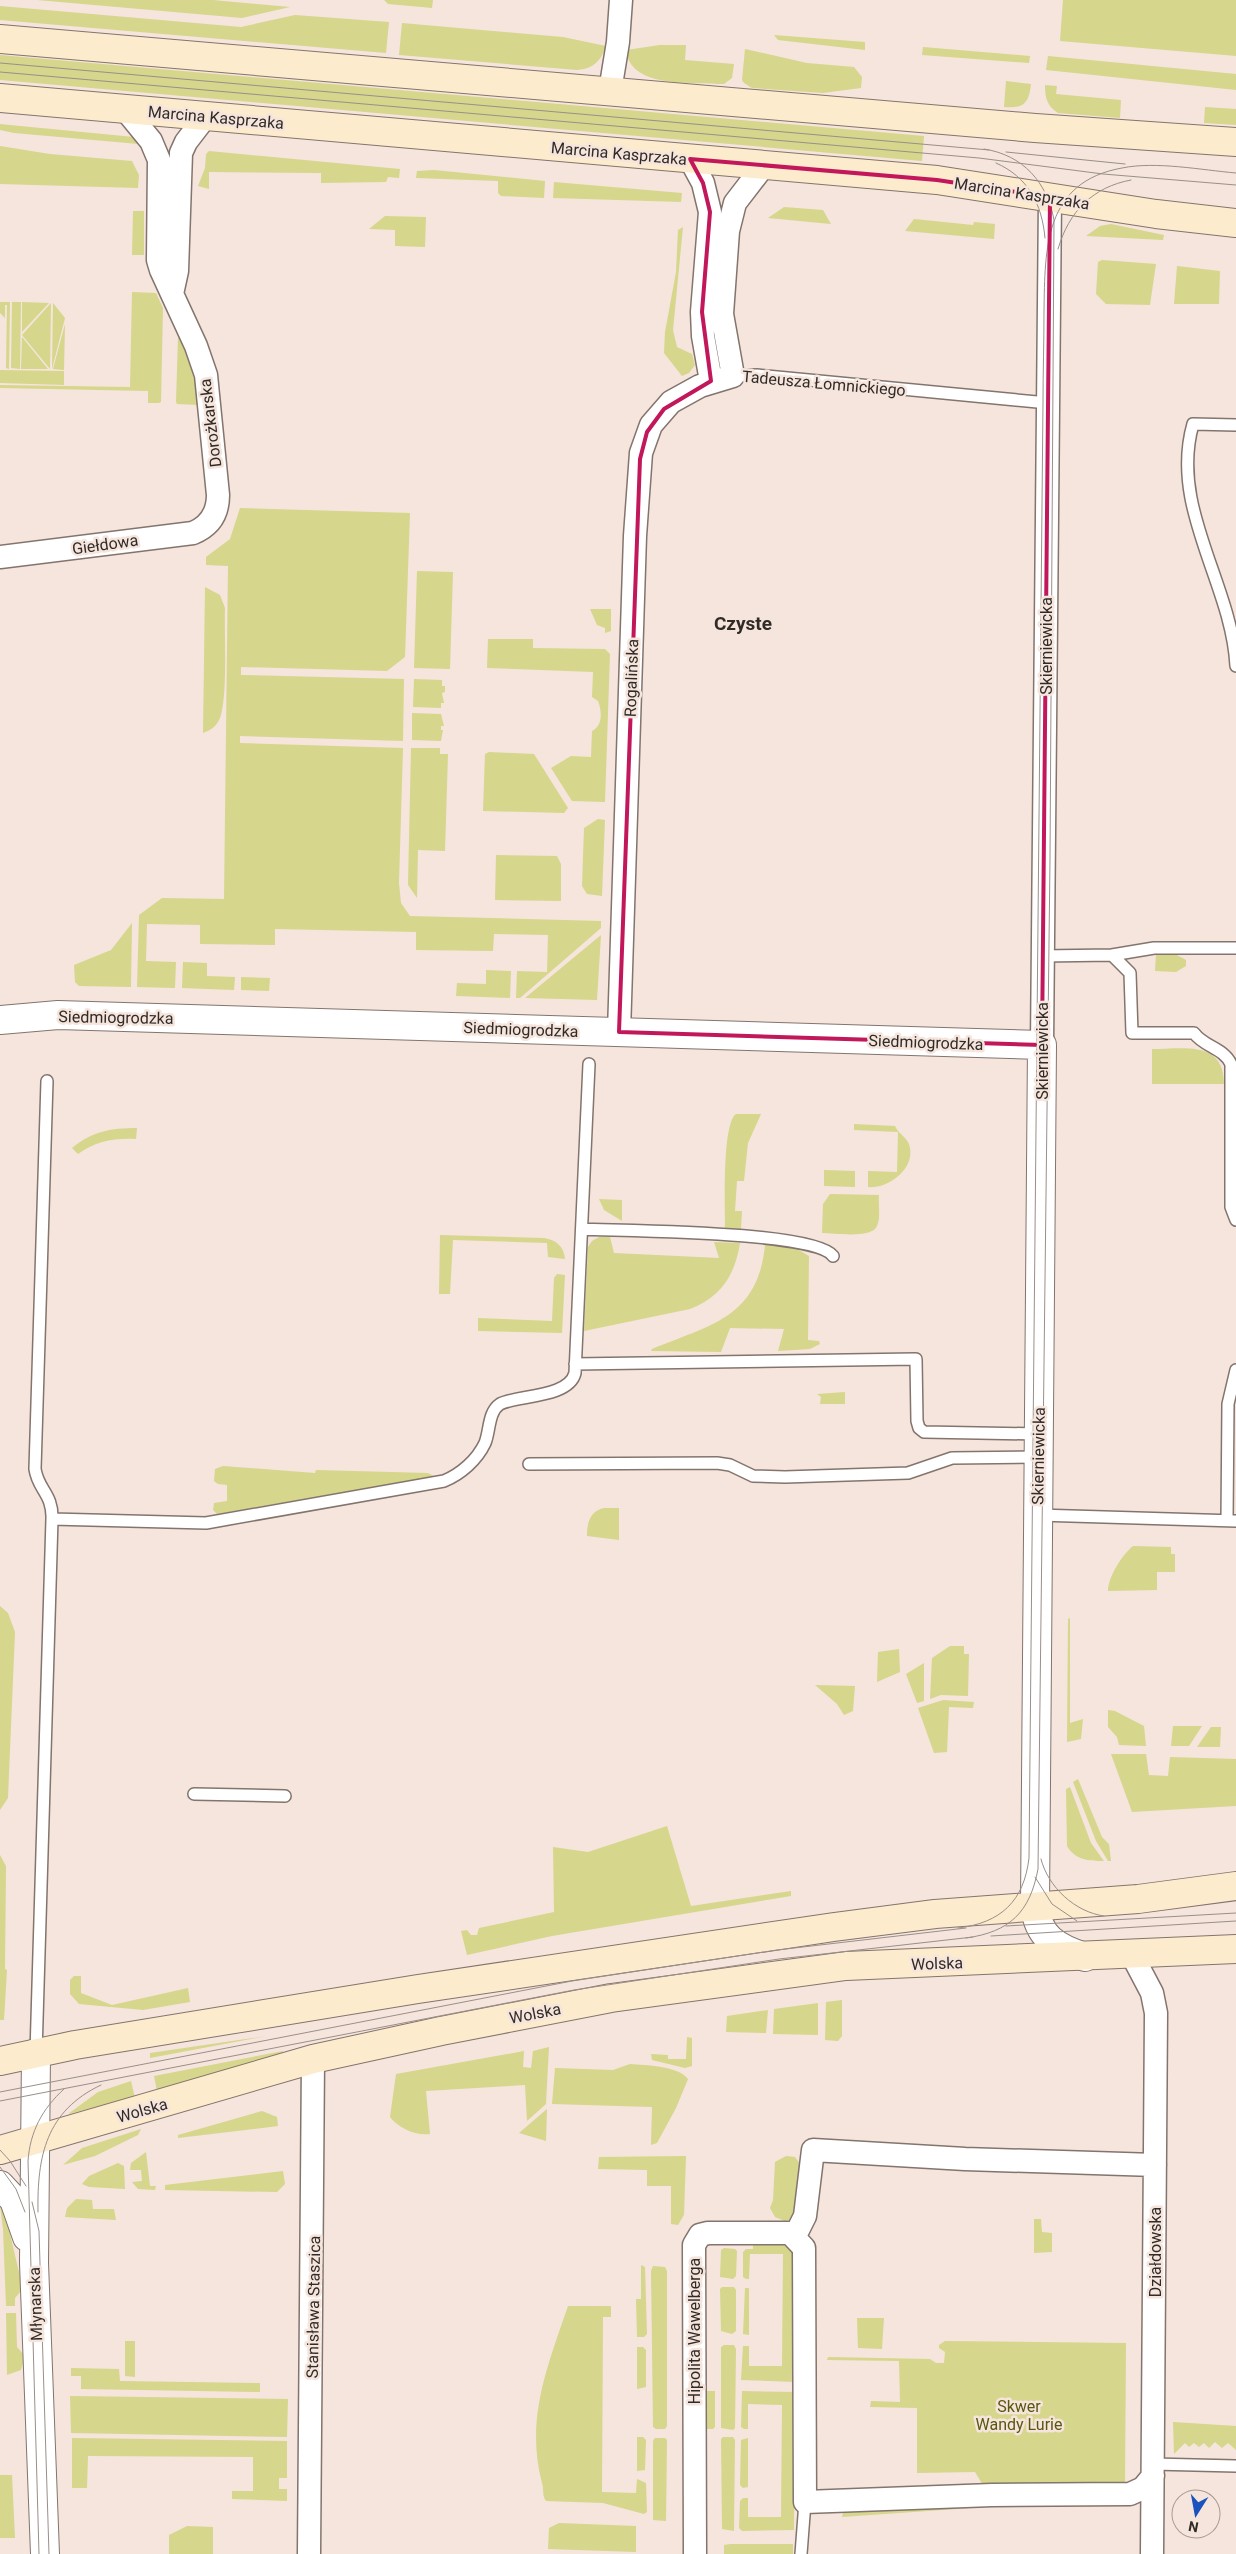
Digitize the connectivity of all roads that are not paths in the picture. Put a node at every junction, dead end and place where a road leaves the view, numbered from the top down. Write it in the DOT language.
graph roads {
  1 [pos="621,0"];
  2 [pos="0,39"];
  3 [pos="610,91"];
  4 [pos="0,98"];
  5 [pos="124,108"];
  6 [pos="206,116"];
  7 [pos="1236,142"];
  8 [pos="690,159"];
  9 [pos="765,164"];
  10 [pos="1050,197"];
  11 [pos="1236,223"];
  12 [pos="717,239"];
  13 [pos="172,294"];
  14 [pos="733,376"];
  15 [pos="711,381"];
  16 [pos="1048,403"];
  17 [pos="1236,425"];
  18 [pos="207,525"];
  19 [pos="0,557"];
  20 [pos="1236,666"];
  21 [pos="1236,948"];
  22 [pos="1112,955"];
  23 [pos="1042,956"];
  24 [pos="0,1020"];
  25 [pos="619,1032"];
  26 [pos="1042,1046"];
  27 [pos="589,1064"];
  28 [pos="48,1081"];
  29 [pos="1236,1220"];
  30 [pos="582,1229"];
  31 [pos="833,1256"];
  32 [pos="575,1364"];
  33 [pos="1236,1370"];
  34 [pos="1038,1445"];
  35 [pos="529,1464"];
  36 [pos="1037,1515"];
  37 [pos="52,1519"];
  38 [pos="1231,1520"];
  39 [pos="194,1794"];
  40 [pos="285,1796"];
  41 [pos="1236,1886"];
  42 [pos="1035,1905"];
  43 [pos="1236,1949"];
  44 [pos="1132,1954"];
  45 [pos="1084,1957"];
  46 [pos="36,2053"];
  47 [pos="313,2059"];
  48 [pos="0,2061"];
  49 [pos="35,2142"];
  50 [pos="0,2150"];
  51 [pos="1155,2165"];
  52 [pos="0,2185"];
  53 [pos="793,2235"];
  54 [pos="34,2263"];
  55 [pos="1236,2466"];
  56 [pos="1153,2470"];
  57 [pos="805,2502"];
  58 [pos="45,2554"];
  59 [pos="309,2554"];
  60 [pos="695,2554"];
  61 [pos="801,2554"];
  62 [pos="1152,2554"];
  1 -- 3 [label="street"];
  2 -- 3 [label="main road"];
  3 -- 7 [label="main road"];
  4 -- 5 [label="main road, Marcina Kasprzaka"];
  5 -- 6 [label="main road, Marcina Kasprzaka"];
  5 -- 13 [label="street, Dorożkarska"];
  6 -- 8 [label="main road, Marcina Kasprzaka"];
  6 -- 13 [label="street"];
  8 -- 9 [label="main road, Marcina Kasprzaka"];
  8 -- 12 [label="street, Tadeusza Łomnickiego"];
  9 -- 10 [label="main road, Marcina Kasprzaka"];
  9 -- 12 [label="street, Tadeusza Łomnickiego"];
  10 -- 11 [label="main road, Marcina Kasprzaka"];
  10 -- 16 [label="street, Skierniewicka"];
  12 -- 14 [label="street, Tadeusza Łomnickiego"];
  12 -- 15 [label="street, Tadeusza Łomnickiego"];
  13 -- 18 [label="street, Dorożkarska"];
  14 -- 15 [label="street, Rogalińska"];
  14 -- 16 [label="lane, Tadeusza Łomnickiego"];
  15 -- 25 [label="street, Rogalińska"];
  16 -- 23 [label="street, Skierniewicka"];
  17 -- 20 [label="lane"];
  18 -- 19 [label="street, Giełdowa"];
  21 -- 22 [label="lane"];
  22 -- 23 [label="lane"];
  22 -- 29 [label="lane"];
  23 -- 26 [label="street, Skierniewicka"];
  24 -- 25 [label="street, Siedmiogrodzka"];
  25 -- 26 [label="street, Siedmiogrodzka"];
  26 -- 34 [label="street, Skierniewicka"];
  27 -- 30 [label="lane"];
  28 -- 37 [label="lane"];
  30 -- 31 [label="lane"];
  30 -- 32 [label="lane"];
  32 -- 34 [label="lane"];
  32 -- 37 [label="lane"];
  33 -- 38 [label="lane"];
  34 -- 35 [label="lane"];
  34 -- 36 [label="street, Skierniewicka"];
  36 -- 38 [label="lane"];
  36 -- 42 [label="street, Skierniewicka"];
  37 -- 46 [label="lane"];
  39 -- 40 [label="lane"];
  41 -- 42 [label="main road"];
  42 -- 45 [label="street, Wolska"];
  42 -- 46 [label="main road"];
  43 -- 44 [label="main road, Wolska"];
  44 -- 45 [label="main road, Wolska"];
  44 -- 51 [label="street, Działdowska"];
  45 -- 47 [label="main road, Wolska"];
  46 -- 48 [label="main road"];
  46 -- 49 [label="street, Młynarska"];
  47 -- 49 [label="main road, Wolska"];
  47 -- 59 [label="street, Stanisława Staszica"];
  49 -- 50 [label="main road, Wolska"];
  49 -- 54 [label="street, Młynarska"];
  51 -- 53 [label="street"];
  51 -- 56 [label="street, Działdowska"];
  52 -- 54 [label="street"];
  53 -- 57 [label="street"];
  53 -- 60 [label="street, Hipolita Wawelberga"];
  54 -- 58 [label="street, Młynarska"];
  55 -- 56 [label="lane"];
  56 -- 57 [label="street"];
  56 -- 62 [label="street, Działdowska"];
  57 -- 61 [label="lane"];
}
